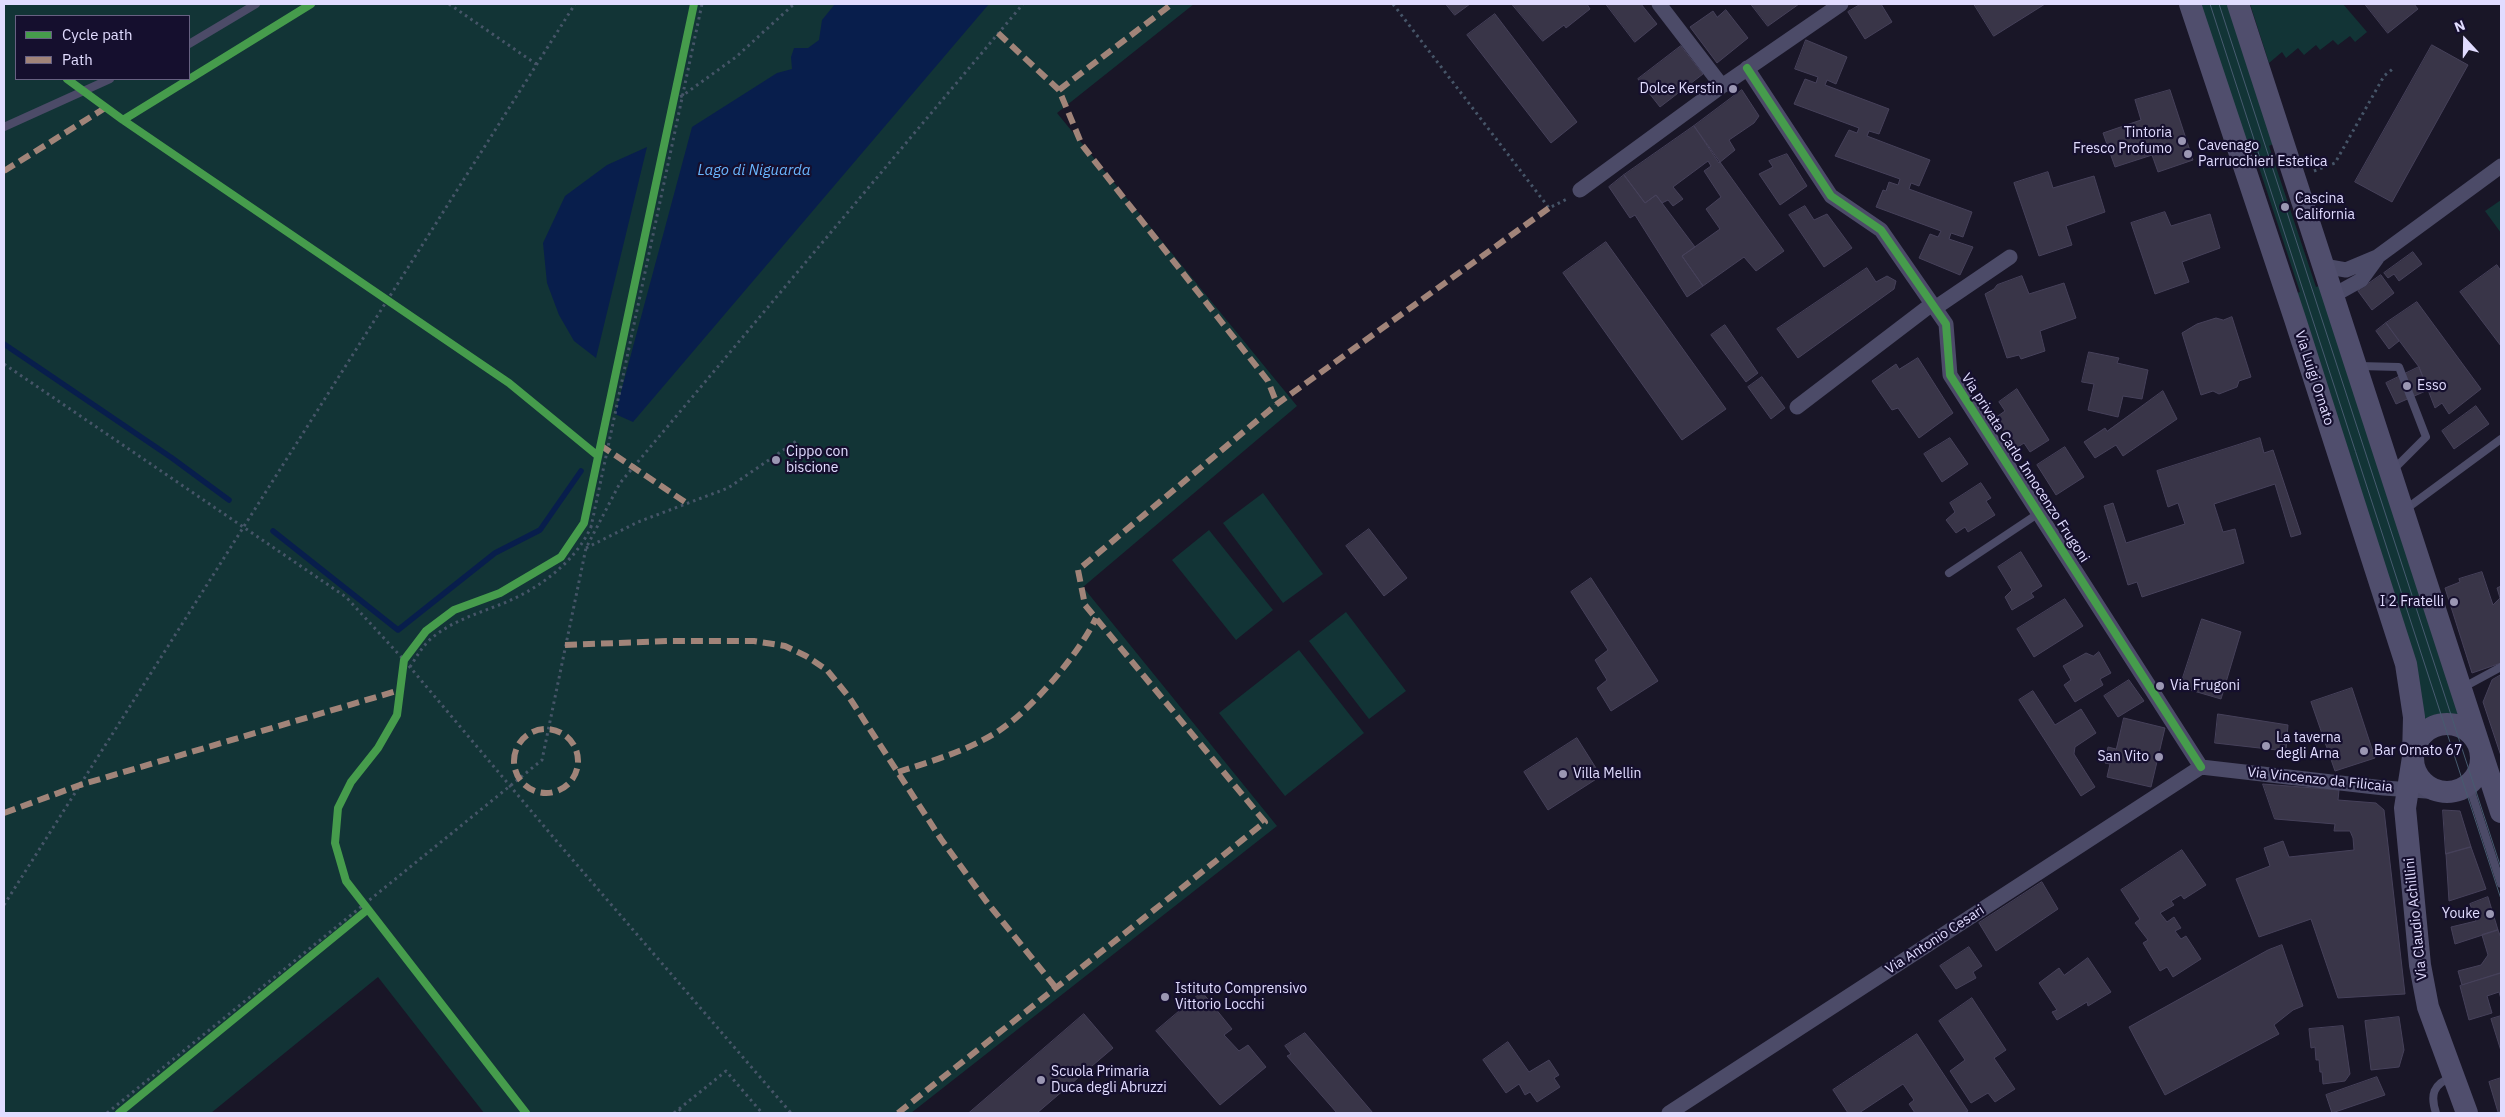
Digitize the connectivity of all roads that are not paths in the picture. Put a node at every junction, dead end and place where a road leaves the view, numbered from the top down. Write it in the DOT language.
graph roads {
  1 [pos="256,4"];
  2 [pos="1659,4"];
  3 [pos="2190,4"];
  4 [pos="2238,4"];
  5 [pos="1833,6"];
  6 [pos="190,43"];
  7 [pos="1747,68"];
  8 [pos="108,80"];
  9 [pos="1722,86"];
  10 [pos="4,127"];
  11 [pos="2501,166"];
  12 [pos="1580,190"];
  13 [pos="2010,257"];
  14 [pos="2377,258"];
  15 [pos="2324,266"];
  16 [pos="2334,296"];
  17 [pos="1934,306"];
  18 [pos="2357,366"];
  19 [pos="1796,407"];
  20 [pos="2501,439"];
  21 [pos="2391,472"];
  22 [pos="2404,511"];
  23 [pos="2040,513"];
  24 [pos="1949,573"];
  25 [pos="2501,667"];
  26 [pos="2460,690"];
  27 [pos="2480,748"];
  28 [pos="2413,757"];
  29 [pos="2201,767"];
  30 [pos="2469,785"];
  31 [pos="2408,790"];
  32 [pos="2440,792"];
  33 [pos="2501,812"];
  34 [pos="2501,884"];
  35 [pos="2454,1076"];
  36 [pos="1669,1113"];
  37 [pos="2436,1113"];
  38 [pos="2467,1113"];
  1 -- 6 [label="lane"];
  2 -- 9 [label="street"];
  3 -- 28 [label="main road, Via Luigi Ornato"];
  4 -- 15 [label="main road"];
  5 -- 7 [label="street"];
  7 -- 9 [label="street"];
  7 -- 17 [label="street, Via privata Carlo Innocenzo Frugoni"];
  8 -- 10 [label="lane"];
  9 -- 12 [label="street"];
  11 -- 14 [label="street"];
  13 -- 17 [label="street"];
  14 -- 15 [label="street"];
  14 -- 16 [label="street"];
  15 -- 16 [label="main road"];
  16 -- 18 [label="main road"];
  17 -- 19 [label="street"];
  17 -- 23 [label="street, Via privata Carlo Innocenzo Frugoni"];
  18 -- 21 [label="main road"];
  18 -- 21 [label="lane"];
  20 -- 22 [label="lane"];
  21 -- 22 [label="main road"];
  22 -- 26 [label="main road"];
  23 -- 24 [label="lane"];
  23 -- 29 [label="street, Via privata Carlo Innocenzo Frugoni"];
  25 -- 26 [label="lane"];
  26 -- 27 [label="main road"];
  27 -- 28 [label="main road"];
  27 -- 30 [label="main road"];
  27 -- 33 [label="main road"];
  28 -- 31 [label="main road, Via Claudio Achillini"];
  28 -- 32 [label="main road, Via Luigi Ornato"];
  29 -- 31 [label="street, Via Vincenzo da Filicaia"];
  29 -- 36 [label="street, Via Antonio Cesari"];
  30 -- 32 [label="main road"];
  30 -- 34 [label="lane"];
  31 -- 32 [label="street, Via Vincenzo da Filicaia"];
  31 -- 35 [label="main road, Via Claudio Achillini"];
  35 -- 37 [label="lane"];
  35 -- 38 [label="main road, Via Claudio Achillini"];
}
